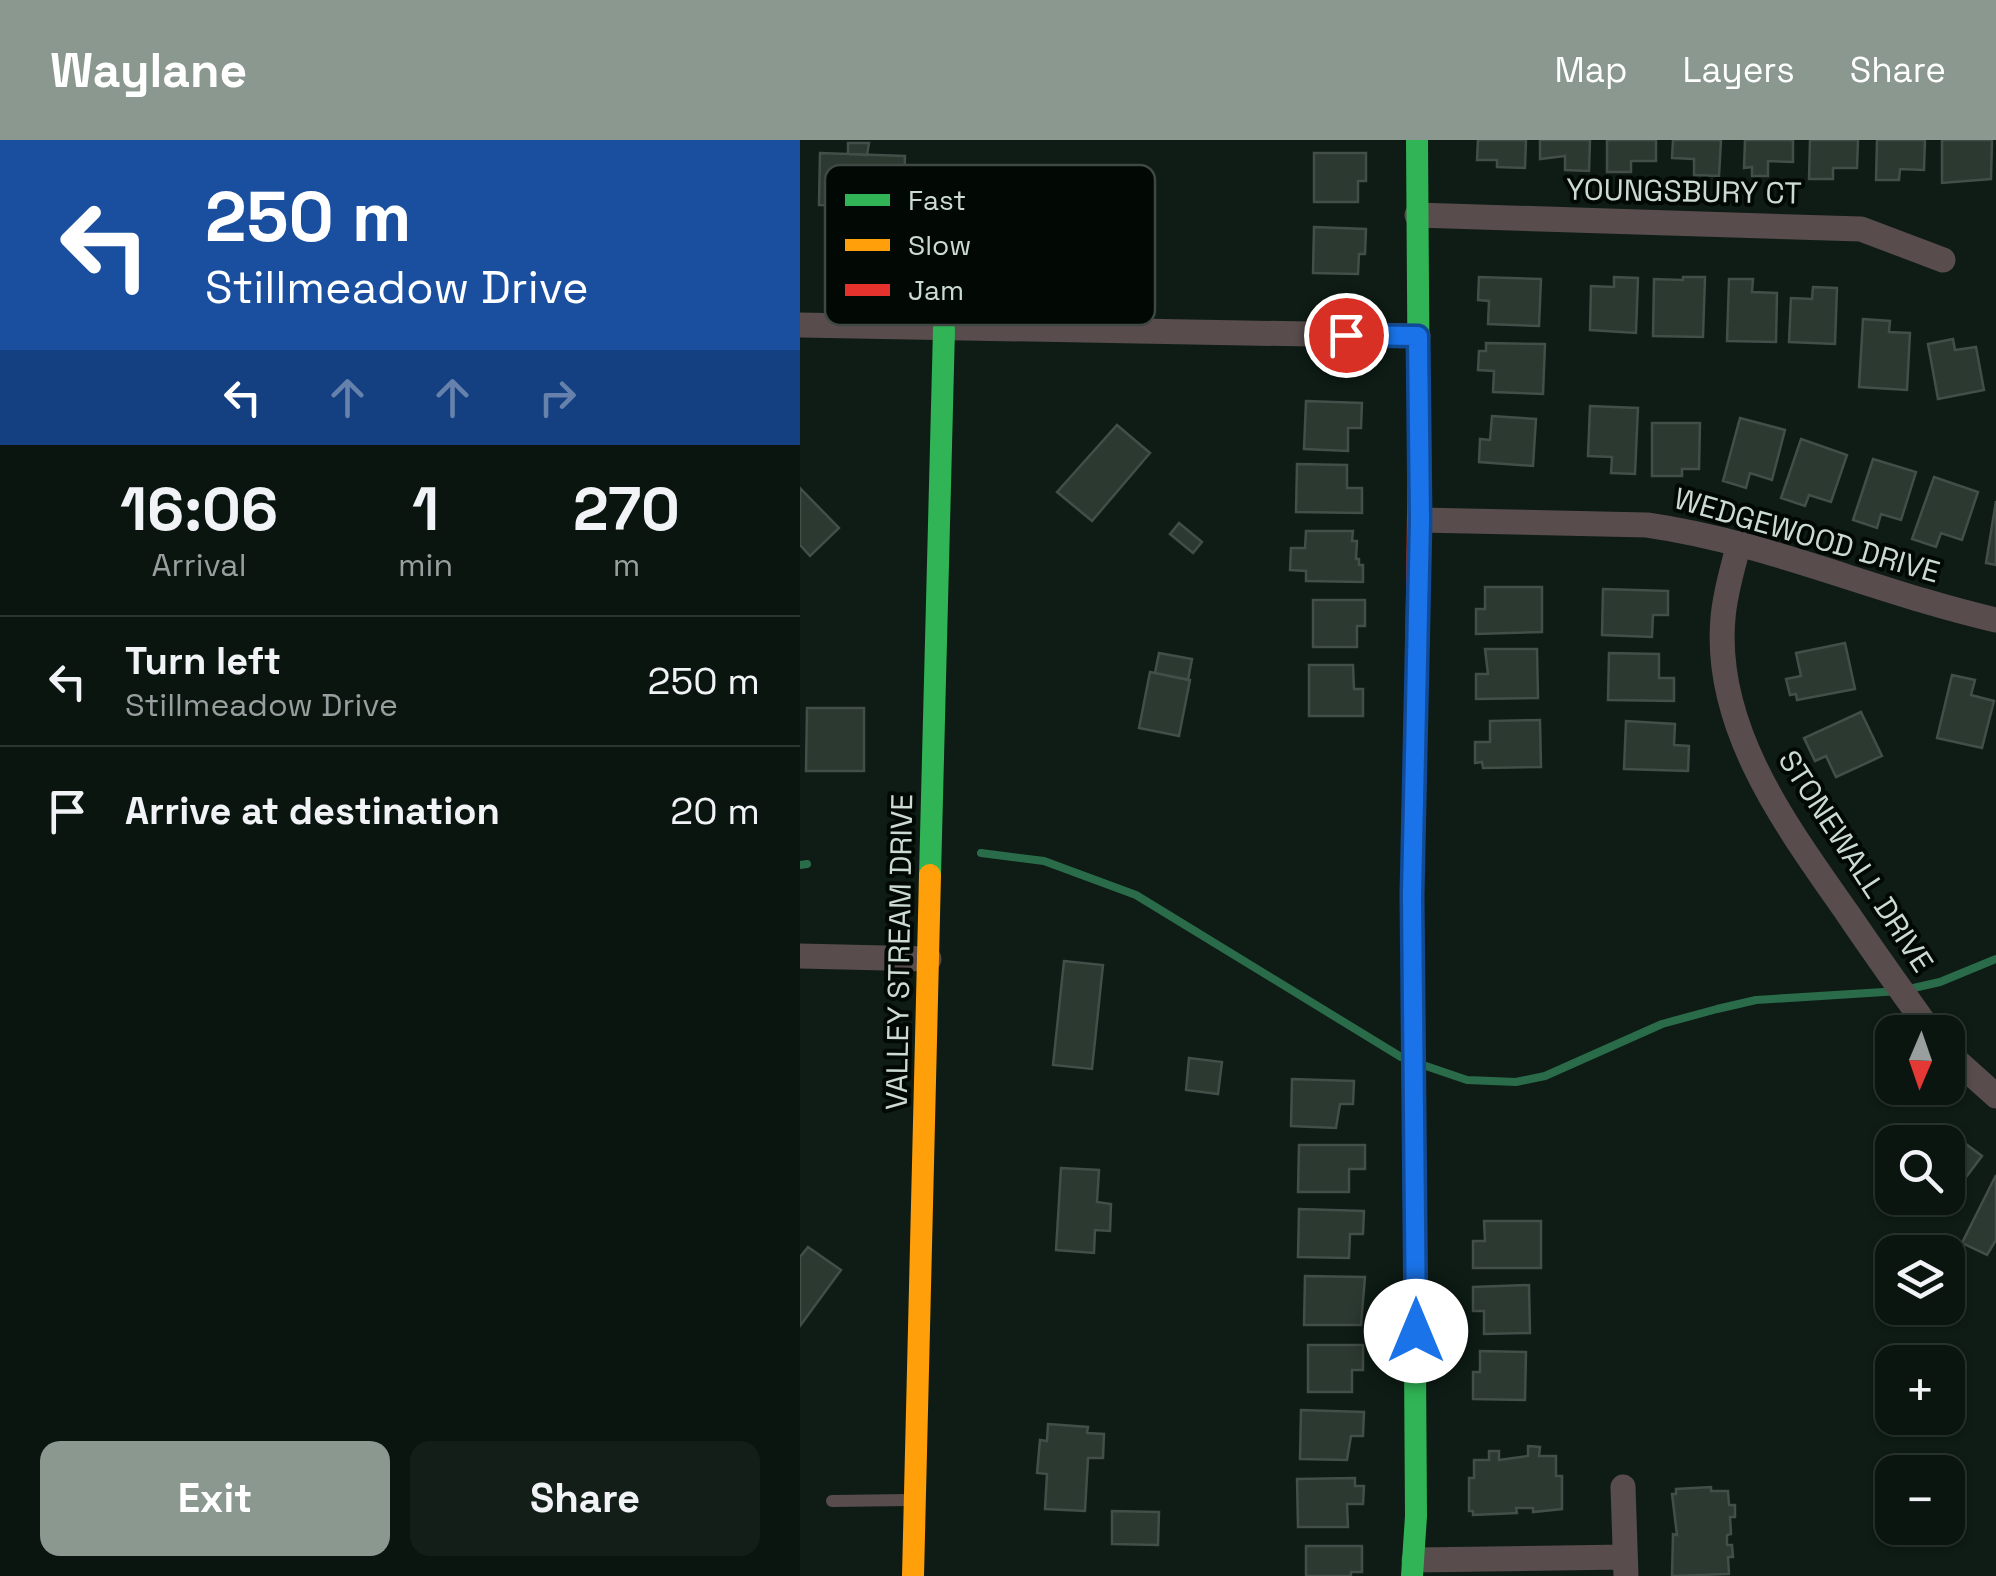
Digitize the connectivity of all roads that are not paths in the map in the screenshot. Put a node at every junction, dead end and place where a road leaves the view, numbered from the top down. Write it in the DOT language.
graph roads {
  1 [pos="1417,140"];
  2 [pos="1417,215"];
  3 [pos="1943,260"];
  4 [pos="800,325"];
  5 [pos="944,329"];
  6 [pos="1418,336"];
  7 [pos="1420,520"];
  8 [pos="1740,544"];
  9 [pos="1996,620"];
  10 [pos="800,956"];
  11 [pos="928,959"];
  12 [pos="1919,1015"];
  13 [pos="1965,1069"];
  14 [pos="1996,1096"];
  15 [pos="1623,1487"];
  16 [pos="916,1500"];
  17 [pos="832,1501"];
  18 [pos="1625,1566"];
  19 [pos="1413,1568"];
  20 [pos="913,1576"];
  1 -- 2 [label="street"];
  2 -- 3 [label="street, YOUNGSBURY CT"];
  2 -- 6 [label="street"];
  4 -- 5 [label="street"];
  5 -- 6 [label="street"];
  5 -- 11 [label="street, VALLEY STREAM DRIVE"];
  6 -- 7 [label="street"];
  7 -- 8 [label="street, WEDGEWOOD DRIVE"];
  7 -- 19 [label="street"];
  8 -- 9 [label="street, WEDGEWOOD DRIVE"];
  8 -- 12 [label="street, STONEWALL DRIVE"];
  10 -- 11 [label="street"];
  11 -- 16 [label="street, VALLEY STREAM DRIVE"];
  13 -- 14 [label="street"];
  15 -- 18 [label="street"];
  16 -- 17 [label="lane"];
  16 -- 20 [label="street, VALLEY STREAM DRIVE"];
  18 -- 19 [label="street"];
}
